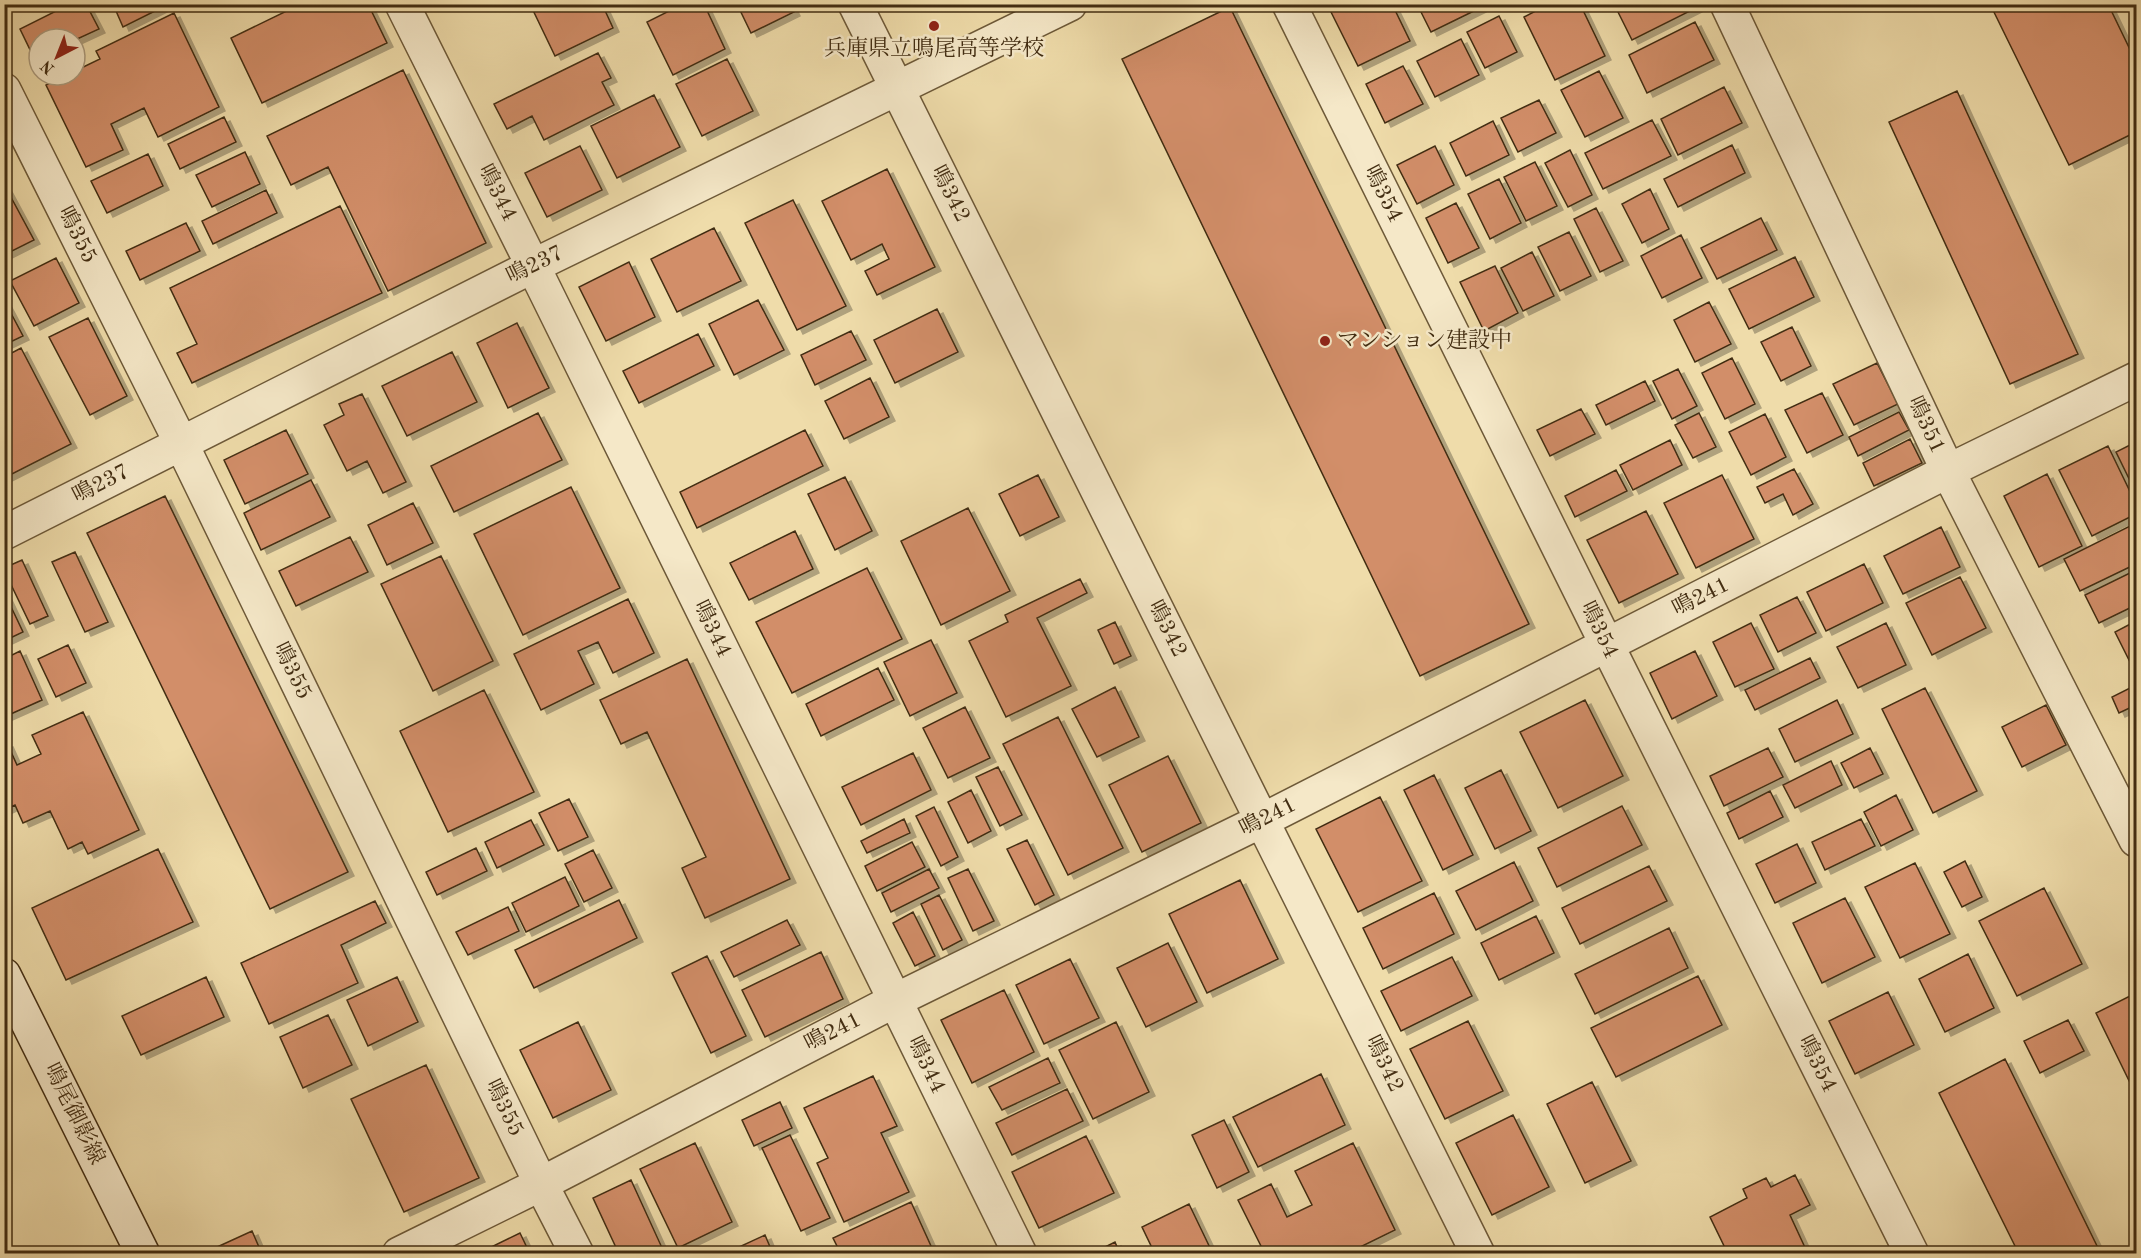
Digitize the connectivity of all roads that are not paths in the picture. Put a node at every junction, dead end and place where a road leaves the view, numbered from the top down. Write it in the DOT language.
graph roads {
  1 [pos="402,4"];
  2 [pos="855,4"];
  3 [pos="1070,4"];
  4 [pos="1289,4"];
  5 [pos="1727,4"];
  6 [pos="897,89"];
  7 [pos="4,90"];
  8 [pos="534,266"];
  9 [pos="2136,379"];
  10 [pos="181,443"];
  11 [pos="1948,471"];
  12 [pos="4,533"];
  13 [pos="1607,645"];
  14 [pos="1263,820"];
  15 [pos="2136,840"];
  16 [pos="4,975"];
  17 [pos="894,1001"];
  18 [pos="541,1184"];
  19 [pos="143,1254"];
  20 [pos="399,1254"];
  21 [pos="577,1254"];
  22 [pos="1020,1254"];
  23 [pos="1478,1254"];
  24 [pos="1912,1254"];
  1 -- 8 [label="street, 鳴344"];
  2 -- 6 [label="street, 鳴342"];
  3 -- 6 [label="street, 鳴237"];
  4 -- 13 [label="street, 鳴354"];
  5 -- 11 [label="street, 鳴351"];
  6 -- 8 [label="street, 鳴237"];
  6 -- 14 [label="street, 鳴342"];
  7 -- 10 [label="street, 鳴355"];
  8 -- 10 [label="street, 鳴237"];
  8 -- 17 [label="street, 鳴344"];
  9 -- 11 [label="street, 鳴241"];
  10 -- 12 [label="street, 鳴237"];
  10 -- 18 [label="street, 鳴355"];
  11 -- 13 [label="street, 鳴241"];
  11 -- 15 [label="street, 鳴351"];
  13 -- 14 [label="street, 鳴241"];
  13 -- 24 [label="street, 鳴354"];
  14 -- 17 [label="street, 鳴241"];
  14 -- 23 [label="street, 鳴342"];
  16 -- 19 [label="street, 鳴尾御影線"];
  17 -- 18 [label="street, 鳴241"];
  17 -- 22 [label="street, 鳴344"];
  18 -- 20 [label="street, 鳴241"];
  18 -- 21 [label="street, 鳴355"];
}
